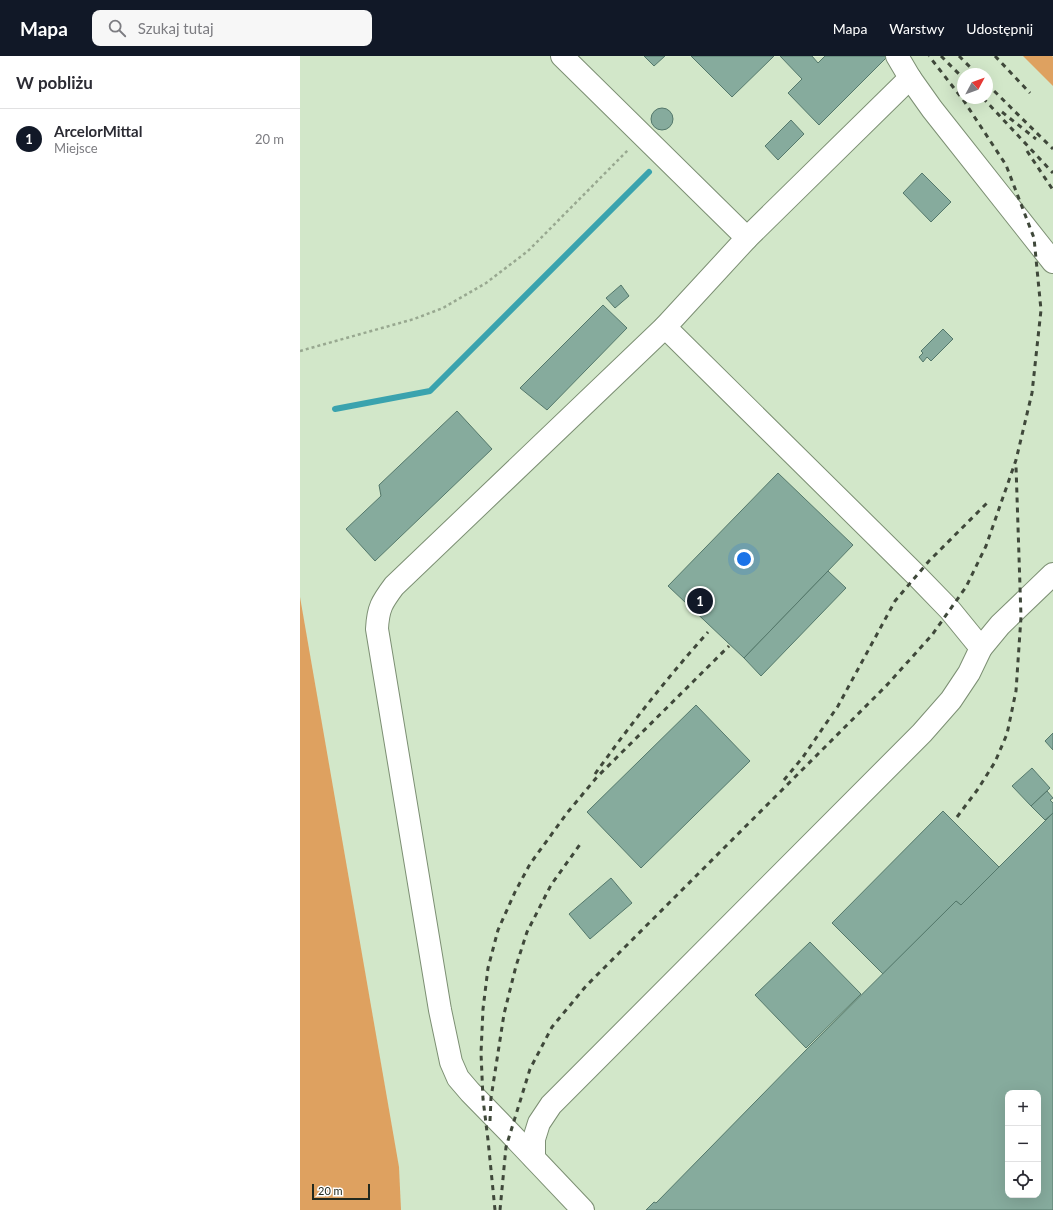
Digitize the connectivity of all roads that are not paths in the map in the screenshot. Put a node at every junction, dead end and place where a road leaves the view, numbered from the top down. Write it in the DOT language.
graph roads {
  1 [pos="562,56"];
  2 [pos="897,56"];
  3 [pos="910,78"];
  4 [pos="747,238"];
  5 [pos="1053,262"];
  6 [pos="665,327"];
  7 [pos="1053,574"];
  8 [pos="981,648"];
  9 [pos="534,1158"];
  10 [pos="584,1210"];
  1 -- 4 [label="lane"];
  2 -- 3 [label="lane"];
  3 -- 4 [label="lane"];
  3 -- 5 [label="lane"];
  4 -- 6 [label="lane"];
  6 -- 8 [label="lane"];
  6 -- 9 [label="lane"];
  7 -- 8 [label="lane"];
  8 -- 9 [label="lane"];
  9 -- 10 [label="lane"];
}
